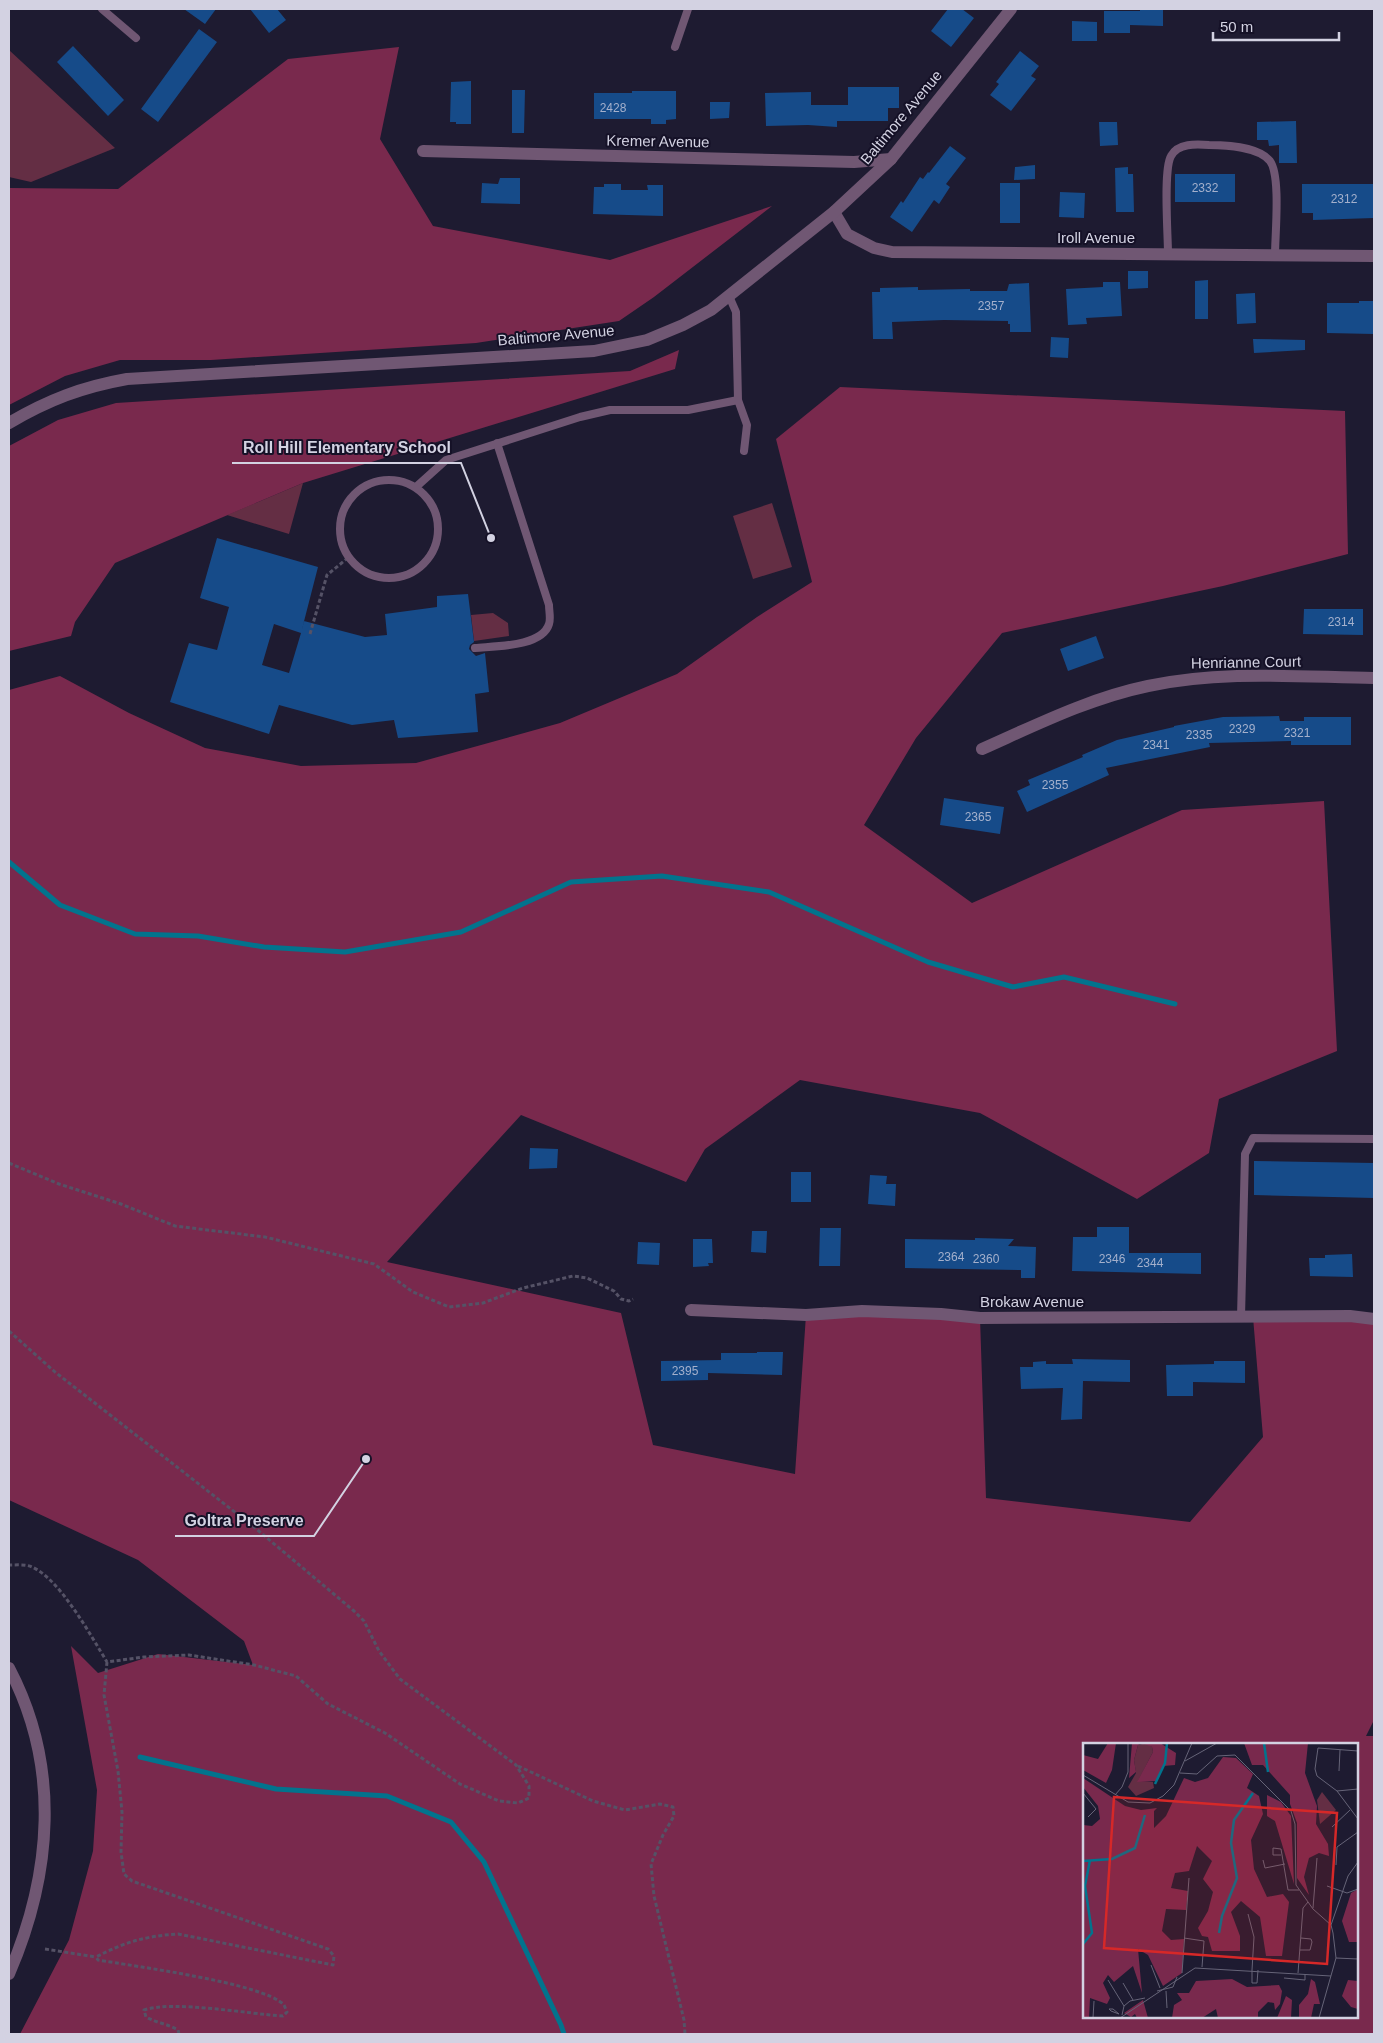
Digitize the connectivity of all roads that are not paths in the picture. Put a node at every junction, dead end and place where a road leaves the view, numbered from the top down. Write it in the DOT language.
graph roads {
  1 [pos="102,9"];
  2 [pos="688,9"];
  3 [pos="1011,9"];
  4 [pos="136,38"];
  5 [pos="675,48"];
  6 [pos="424,152"];
  7 [pos="891,159"];
  8 [pos="834,212"];
  9 [pos="1168,254"];
  10 [pos="1275,255"];
  11 [pos="1374,256"];
  12 [pos="729,296"];
  13 [pos="738,400"];
  14 [pos="9,423"];
  15 [pos="497,444"];
  16 [pos="744,451"];
  17 [pos="416,487"];
  18 [pos="475,648"];
  19 [pos="1374,678"];
  20 [pos="982,749"];
  21 [pos="1374,1139"];
  22 [pos="690,1310"];
  23 [pos="1241,1317"];
  24 [pos="1374,1320"];
  25 [pos="9,1668"];
  26 [pos="9,1974"];
  1 -- 4 [label="lane"];
  2 -- 5 [label="lane"];
  3 -- 7 [label="street, Baltimore Avenue"];
  6 -- 7 [label="street, Kremer Avenue"];
  7 -- 8 [label="street, Baltimore Avenue"];
  8 -- 9 [label="street, Iroll Avenue"];
  8 -- 12 [label="street, Baltimore Avenue"];
  9 -- 10 [label="street, Iroll Avenue"];
  9 -- 10 [label="lane"];
  10 -- 11 [label="street, Iroll Avenue"];
  12 -- 13 [label="lane"];
  12 -- 14 [label="street, Baltimore Avenue"];
  13 -- 15 [label="lane"];
  13 -- 16 [label="lane"];
  15 -- 17 [label="lane"];
  15 -- 18 [label="lane"];
  17 -- 17 [label="lane"];
  19 -- 20 [label="street, Henrianne Court"];
  21 -- 23 [label="lane"];
  22 -- 23 [label="street, Brokaw Avenue"];
  23 -- 24 [label="street, Brokaw Avenue"];
  25 -- 26 [label="street"];
}
